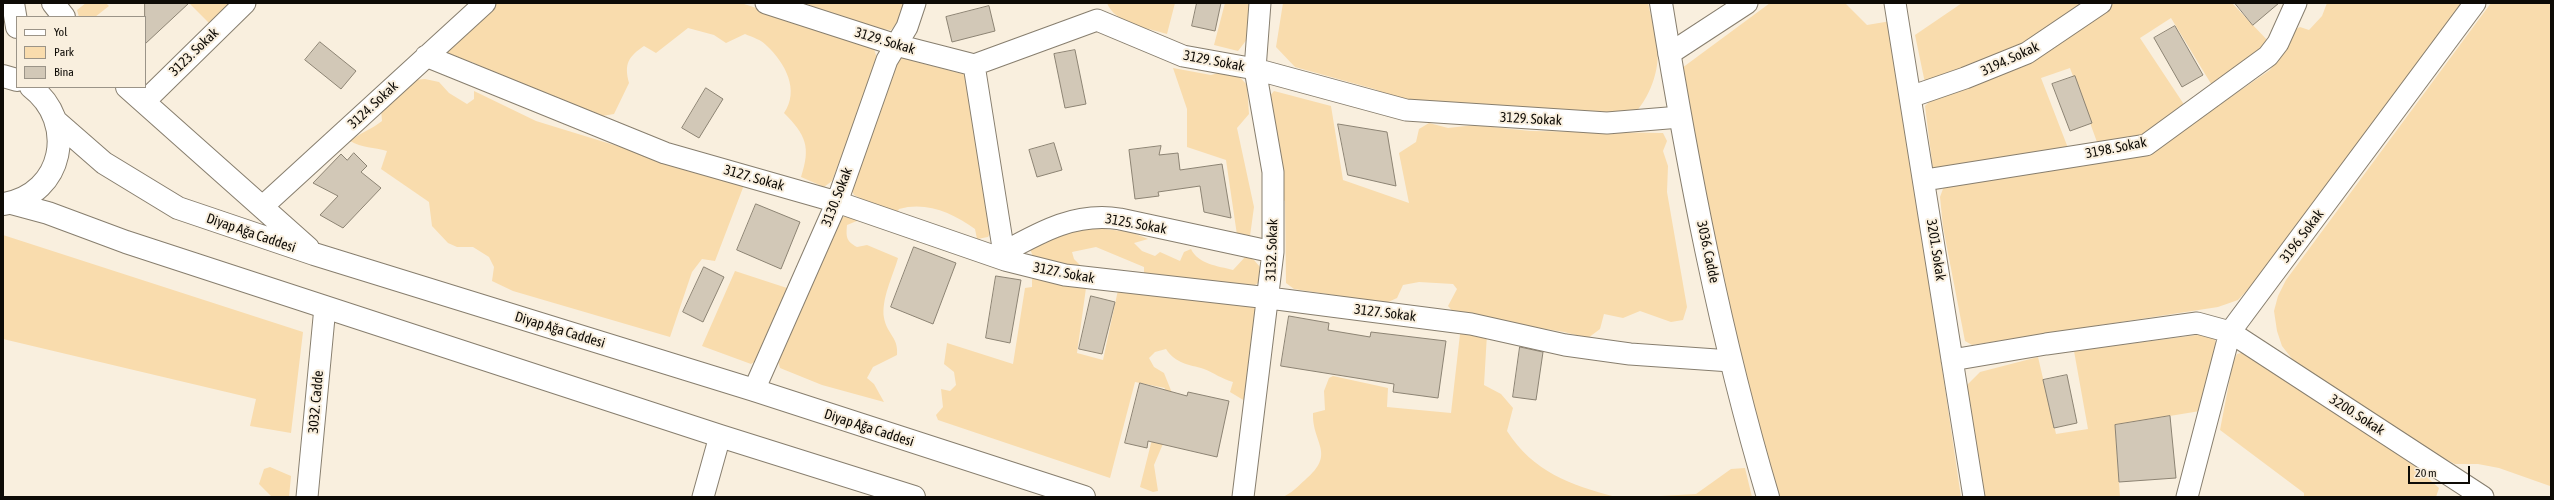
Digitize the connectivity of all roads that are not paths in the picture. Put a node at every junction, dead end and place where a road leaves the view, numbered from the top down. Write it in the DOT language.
graph roads {
  1 [pos="13,3"];
  2 [pos="53,3"];
  3 [pos="245,3"];
  4 [pos="484,3"];
  5 [pos="766,3"];
  6 [pos="915,3"];
  7 [pos="1260,3"];
  8 [pos="1661,3"];
  9 [pos="1747,3"];
  10 [pos="1895,3"];
  11 [pos="2101,3"];
  12 [pos="2296,3"];
  13 [pos="2475,3"];
  14 [pos="1095,11"];
  15 [pos="63,16"];
  16 [pos="16,20"];
  17 [pos="896,45"];
  18 [pos="1669,54"];
  19 [pos="426,56"];
  20 [pos="974,65"];
  21 [pos="1255,69"];
  22 [pos="3,76"];
  23 [pos="16,80"];
  24 [pos="128,88"];
  25 [pos="37,90"];
  26 [pos="1910,97"];
  27 [pos="144,102"];
  28 [pos="1680,117"];
  29 [pos="57,122"];
  30 [pos="1925,180"];
  31 [pos="837,202"];
  32 [pos="7,203"];
  33 [pos="262,207"];
  34 [pos="1274,252"];
  35 [pos="314,254"];
  36 [pos="1005,256"];
  37 [pos="1269,298"];
  38 [pos="325,307"];
  39 [pos="2230,332"];
  40 [pos="1952,360"];
  41 [pos="1731,361"];
  42 [pos="754,390"];
  43 [pos="720,436"];
  44 [pos="307,497"];
  45 [pos="703,497"];
  46 [pos="914,497"];
  47 [pos="1084,497"];
  48 [pos="1243,497"];
  49 [pos="1768,497"];
  50 [pos="1974,497"];
  51 [pos="2187,497"];
  52 [pos="2483,497"];
  1 -- 16 [label="main road"];
  2 -- 15 [label="main road"];
  3 -- 27 [label="street, 3123. Sokak"];
  4 -- 19 [label="street, 3124. Sokak"];
  5 -- 17 [label="street, 3129. Sokak"];
  6 -- 17 [label="street, 3130. Sokak"];
  7 -- 21 [label="street, 3132. Sokak"];
  8 -- 18 [label="main road, 3036. Cadde"];
  9 -- 18 [label="street"];
  10 -- 26 [label="street, 3201. Sokak"];
  11 -- 26 [label="street, 3194. Sokak"];
  12 -- 30 [label="street, 3198. Sokak"];
  13 -- 39 [label="street, 3196. Sokak"];
  14 -- 20 [label="street, 3129. Sokak"];
  14 -- 21 [label="street, 3129. Sokak"];
  17 -- 20 [label="street, 3129. Sokak"];
  17 -- 31 [label="street, 3130. Sokak"];
  18 -- 28 [label="main road, 3036. Cadde"];
  19 -- 31 [label="street, 3127. Sokak"];
  19 -- 33 [label="street, 3124. Sokak"];
  20 -- 36 [label="street"];
  21 -- 28 [label="street, 3129. Sokak"];
  21 -- 34 [label="street, 3132. Sokak"];
  22 -- 23 [label="main road"];
  24 -- 27 [label="main road"];
  25 -- 29 [label="main road, Diyap Ağa Caddesi"];
  26 -- 30 [label="street, 3201. Sokak"];
  27 -- 33 [label="main road"];
  28 -- 41 [label="main road, 3036. Cadde"];
  29 -- 32 [label="main road, Diyap Ağa Caddesi"];
  29 -- 35 [label="main road, Diyap Ağa Caddesi"];
  30 -- 40 [label="street, 3201. Sokak"];
  31 -- 36 [label="street, 3127. Sokak"];
  31 -- 42 [label="street, 3130. Sokak"];
  32 -- 38 [label="main road, Diyap Ağa Caddesi"];
  33 -- 35 [label="main road"];
  34 -- 36 [label="street, 3125. Sokak"];
  34 -- 37 [label="street, 3132. Sokak"];
  35 -- 42 [label="main road, Diyap Ağa Caddesi"];
  36 -- 37 [label="street, 3127. Sokak"];
  37 -- 41 [label="street, 3127. Sokak"];
  37 -- 48 [label="street, 3132. Sokak"];
  38 -- 43 [label="main road, Diyap Ağa Caddesi"];
  38 -- 44 [label="street, 3032. Cadde"];
  39 -- 40 [label="street, 3200. Sokak"];
  39 -- 51 [label="street, 3196. Sokak"];
  39 -- 52 [label="street, 3200. Sokak"];
  40 -- 50 [label="street, 3201. Sokak"];
  41 -- 49 [label="main road, 3036. Cadde"];
  42 -- 47 [label="main road, Diyap Ağa Caddesi"];
  43 -- 45 [label="street"];
  43 -- 46 [label="main road, Diyap Ağa Caddesi"];
}
